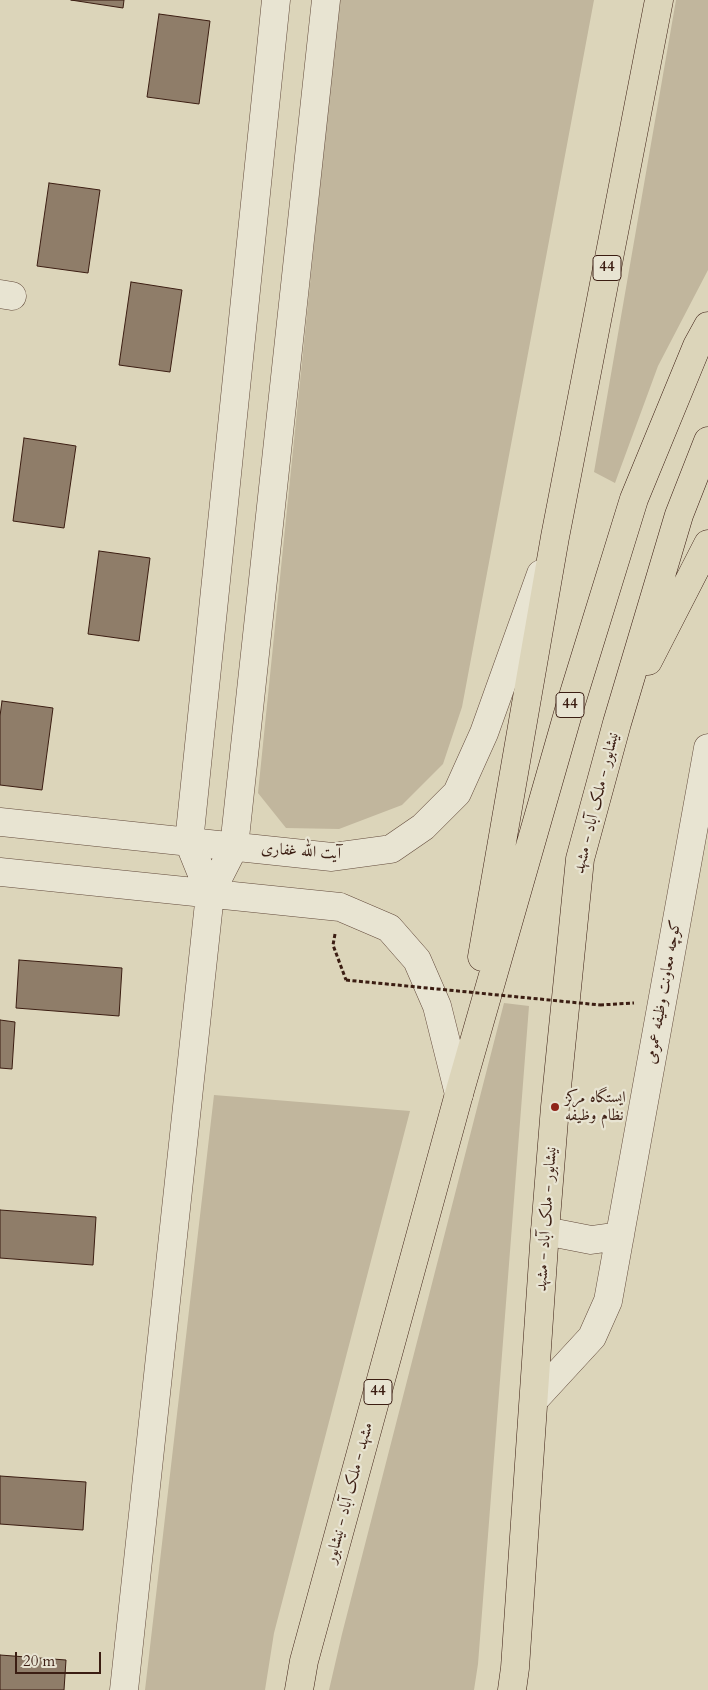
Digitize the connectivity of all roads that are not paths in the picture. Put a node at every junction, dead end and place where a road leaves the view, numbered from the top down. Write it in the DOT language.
graph roads {
  1 [pos="276,0"];
  2 [pos="326,0"];
  3 [pos="659,0"];
  4 [pos="708,326"];
  5 [pos="708,441"];
  6 [pos="555,537"];
  7 [pos="708,544"];
  8 [pos="617,722"];
  9 [pos="708,748"];
  10 [pos="0,822"];
  11 [pos="189,842"];
  12 [pos="234,847"];
  13 [pos="0,872"];
  14 [pos="210,894"];
  15 [pos="459,1094"];
  16 [pos="545,1231"];
  17 [pos="620,1236"];
  18 [pos="534,1400"];
  19 [pos="124,1690"];
  20 [pos="299,1690"];
  21 [pos="512,1690"];
  1 -- 11 [label="street"];
  2 -- 12 [label="street"];
  3 -- 6 [label="highway, 44"];
  4 -- 15 [label="highway, 44"];
  5 -- 8 [label="highway"];
  6 -- 12 [label="street, آیت الله غفاری"];
  6 -- 15 [label="highway, 44"];
  7 -- 8 [label="highway"];
  8 -- 16 [label="highway, نیشابور - ملک آباد - مشهد"];
  9 -- 17 [label="street, کوچه معاونت وظیفه عمومی"];
  10 -- 11 [label="street, آیت الله غفاری"];
  11 -- 12 [label="street, آیت الله غفاری"];
  11 -- 14 [label="street"];
  12 -- 14 [label="street"];
  13 -- 14 [label="street"];
  14 -- 15 [label="street"];
  14 -- 19 [label="street"];
  15 -- 20 [label="highway, مشهد - ملک آباد - نیشابور / 44"];
  16 -- 17 [label="street"];
  16 -- 18 [label="highway, نیشابور - ملک آباد - مشهد"];
  17 -- 18 [label="street, کوچه معاونت وظیفه عمومی"];
  18 -- 21 [label="highway, نیشابور - ملک آباد - مشهد"];
}
